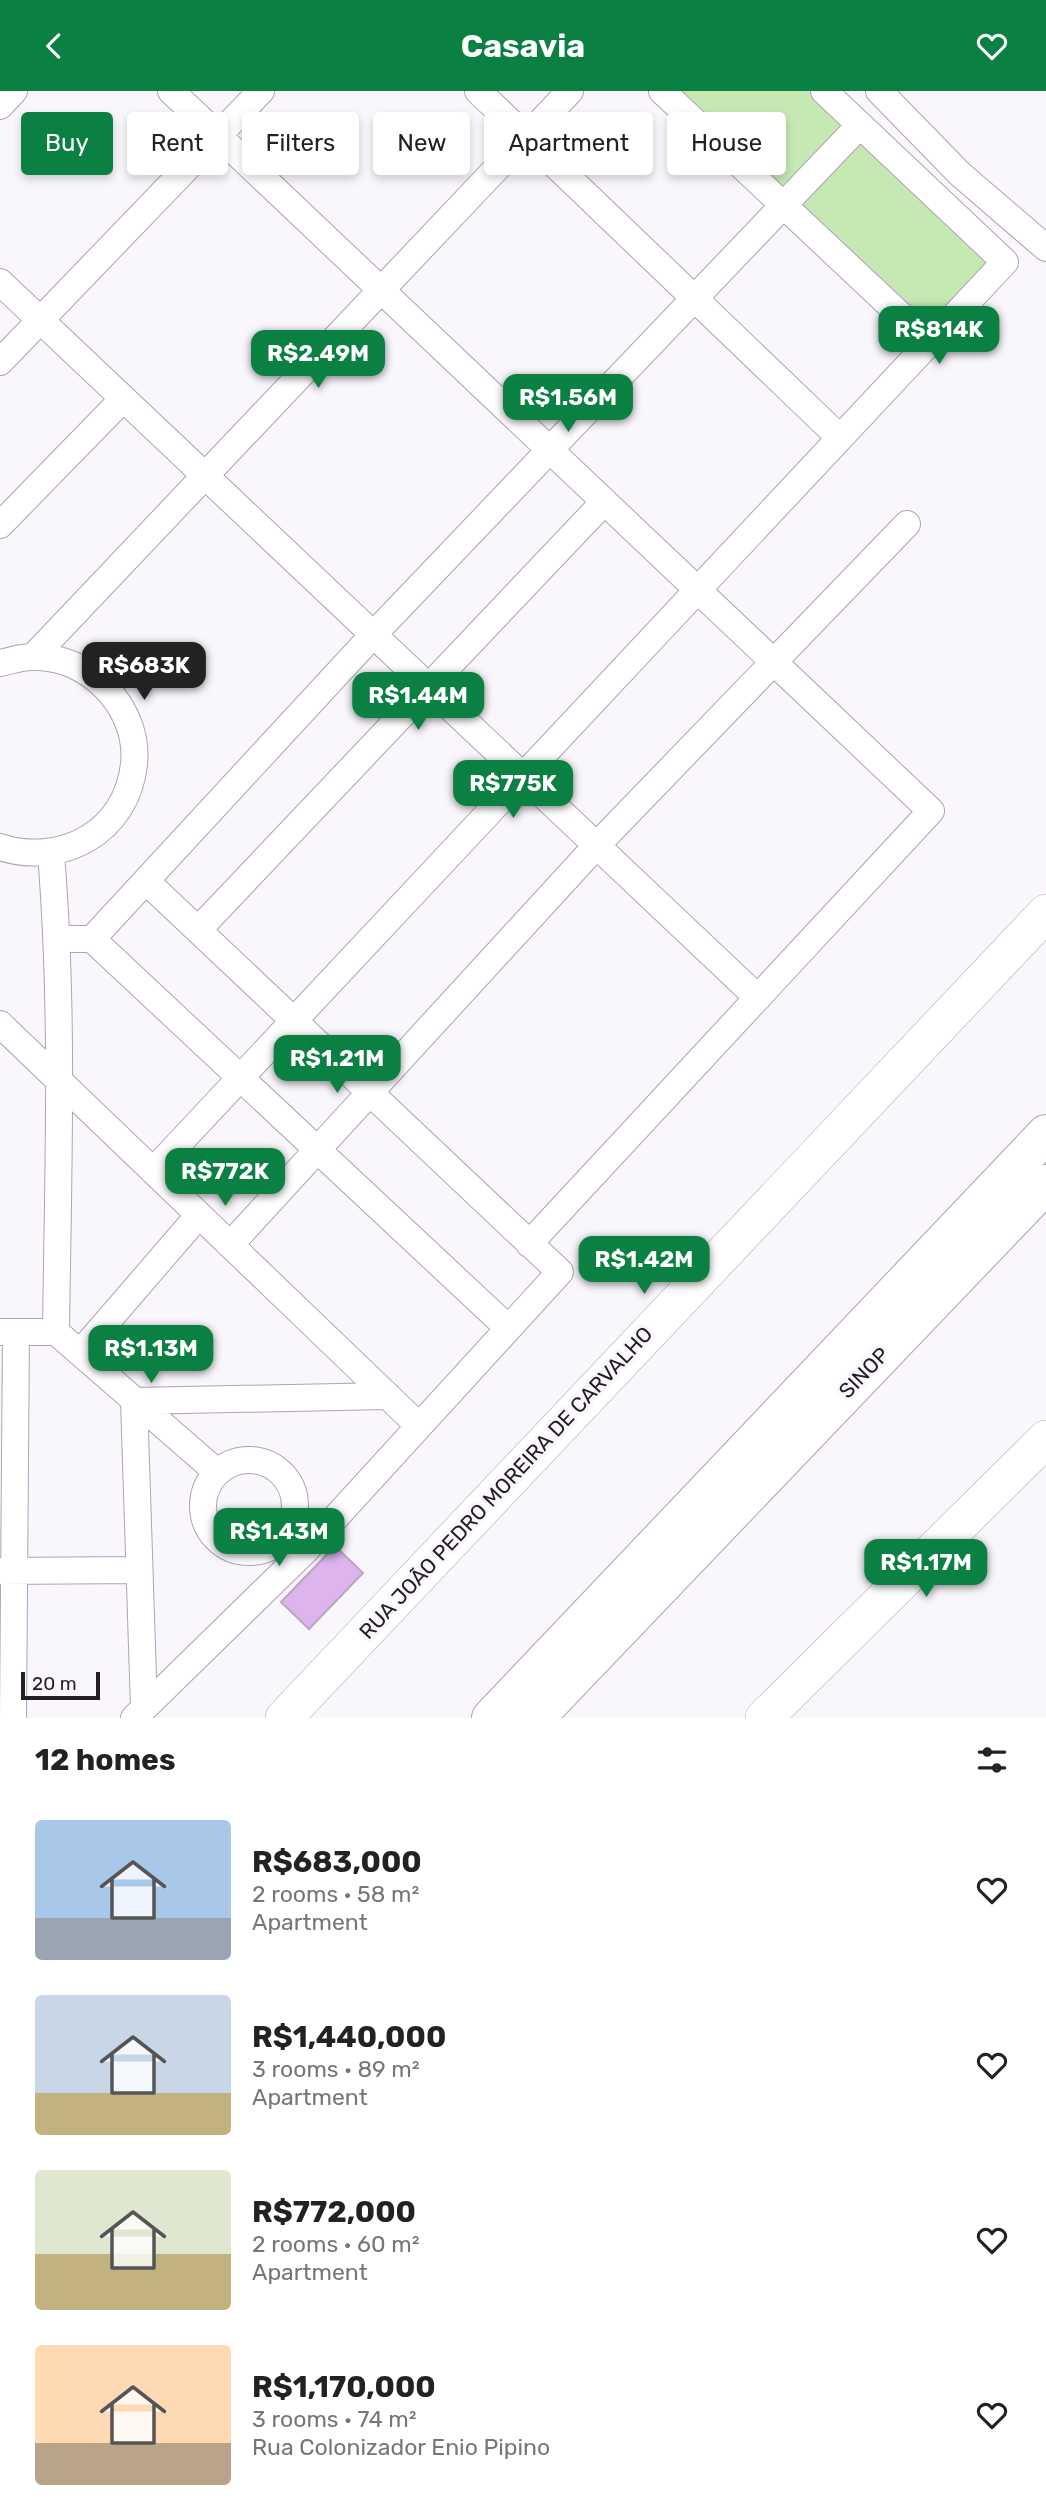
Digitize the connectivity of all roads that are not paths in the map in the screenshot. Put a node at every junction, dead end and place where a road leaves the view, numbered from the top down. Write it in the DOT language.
graph roads {
  1 [pos="14,91"];
  2 [pos="172,91"];
  3 [pos="261,91"];
  4 [pos="478,91"];
  5 [pos="570,91"];
  6 [pos="662,91"];
  7 [pos="824,91"];
  8 [pos="879,91"];
  9 [pos="0,106"];
  10 [pos="194,112"];
  11 [pos="500,112"];
  12 [pos="550,112"];
  13 [pos="860,125"];
  14 [pos="228,126"];
  15 [pos="228,144"];
  16 [pos="181,175"];
  17 [pos="490,175"];
  18 [pos="566,175"];
  19 [pos="784,206"];
  20 [pos="1046,248"];
  21 [pos="0,282"];
  22 [pos="381,289"];
  23 [pos="695,299"];
  24 [pos="40,320"];
  25 [pos="929,342"];
  26 [pos="0,362"];
  27 [pos="123,399"];
  28 [pos="839,437"];
  29 [pos="551,450"];
  30 [pos="204,475"];
  31 [pos="604,502"];
  32 [pos="907,524"];
  33 [pos="0,525"];
  34 [pos="697,588"];
  35 [pos="373,635"];
  36 [pos="33,657"];
  37 [pos="776,662"];
  38 [pos="0,663"];
  39 [pos="428,687"];
  40 [pos="522,775"];
  41 [pos="597,845"];
  42 [pos="0,847"];
  43 [pos="51,854"];
  44 [pos="147,882"];
  45 [pos="1046,913"];
  46 [pos="198,930"];
  47 [pos="58,939"];
  48 [pos="92,939"];
  49 [pos="758,998"];
  50 [pos="293,1021"];
  51 [pos="0,1024"];
  52 [pos="240,1078"];
  53 [pos="59,1081"];
  54 [pos="369,1092"];
  55 [pos="1046,1135"];
  56 [pos="317,1150"];
  57 [pos="153,1171"];
  58 [pos="1046,1184"];
  59 [pos="199,1215"];
  60 [pos="529,1244"];
  61 [pos="230,1245"];
  62 [pos="508,1328"];
  63 [pos="8,1332"];
  64 [pos="56,1332"];
  65 [pos="80,1353"];
  66 [pos="388,1397"];
  67 [pos="134,1401"];
  68 [pos="418,1425"];
  69 [pos="1046,1439"];
  70 [pos="217,1472"];
  71 [pos="139,1570"];
  72 [pos="7,1571"];
  73 [pos="139,1713"];
  74 [pos="13,1718"];
  75 [pos="284,1718"];
  76 [pos="491,1718"];
  77 [pos="535,1718"];
  78 [pos="764,1718"];
  1 -- 9 [label="street"];
  2 -- 10 [label="street"];
  3 -- 14 [label="street"];
  4 -- 11 [label="street"];
  5 -- 12 [label="street"];
  6 -- 19 [label="street"];
  7 -- 13 [label="street"];
  8 -- 20 [label="street"];
  13 -- 19 [label="street"];
  13 -- 25 [label="street"];
  15 -- 22 [label="street"];
  16 -- 24 [label="street"];
  17 -- 22 [label="street"];
  18 -- 23 [label="street"];
  19 -- 23 [label="street"];
  19 -- 25 [label="street"];
  21 -- 24 [label="street"];
  22 -- 29 [label="street"];
  22 -- 30 [label="street"];
  23 -- 28 [label="street"];
  23 -- 29 [label="street"];
  24 -- 26 [label="street"];
  24 -- 27 [label="street"];
  25 -- 28 [label="street"];
  27 -- 30 [label="street"];
  27 -- 33 [label="street"];
  28 -- 34 [label="street"];
  29 -- 31 [label="street"];
  29 -- 35 [label="street"];
  30 -- 35 [label="street"];
  30 -- 36 [label="street"];
  31 -- 34 [label="street"];
  31 -- 39 [label="street"];
  32 -- 37 [label="street"];
  34 -- 37 [label="street"];
  34 -- 40 [label="street"];
  35 -- 39 [label="street"];
  35 -- 44 [label="street"];
  36 -- 38 [label="street"];
  36 -- 43 [label="street"];
  37 -- 41 [label="street"];
  37 -- 49 [label="street"];
  39 -- 40 [label="street"];
  39 -- 46 [label="street"];
  40 -- 41 [label="street"];
  40 -- 50 [label="street"];
  41 -- 49 [label="street"];
  41 -- 54 [label="street"];
  42 -- 43 [label="street"];
  43 -- 47 [label="street"];
  44 -- 46 [label="street"];
  44 -- 48 [label="street"];
  45 -- 75 [label="main road, RUA JOÃO PEDRO MOREIRA DE CARVALHO"];
  46 -- 50 [label="street"];
  47 -- 48 [label="street"];
  47 -- 53 [label="street"];
  48 -- 52 [label="street"];
  49 -- 60 [label="street"];
  50 -- 52 [label="street"];
  50 -- 54 [label="street"];
  51 -- 53 [label="street"];
  52 -- 56 [label="street"];
  52 -- 57 [label="street"];
  53 -- 57 [label="street"];
  53 -- 64 [label="street"];
  54 -- 56 [label="street"];
  54 -- 60 [label="street"];
  55 -- 76 [label="highway"];
  56 -- 61 [label="street"];
  56 -- 62 [label="street"];
  57 -- 59 [label="street"];
  58 -- 77 [label="highway, SINOP"];
  59 -- 61 [label="street"];
  59 -- 65 [label="street"];
  60 -- 62 [label="street"];
  61 -- 66 [label="street"];
  62 -- 68 [label="street"];
  63 -- 64 [label="street"];
  63 -- 72 [label="street"];
  64 -- 65 [label="street"];
  65 -- 67 [label="street"];
  66 -- 67 [label="street"];
  66 -- 68 [label="street"];
  67 -- 70 [label="street"];
  67 -- 71 [label="street"];
  68 -- 73 [label="street"];
  69 -- 78 [label="main road"];
  71 -- 72 [label="street"];
  71 -- 73 [label="street"];
  72 -- 74 [label="street"];
}
